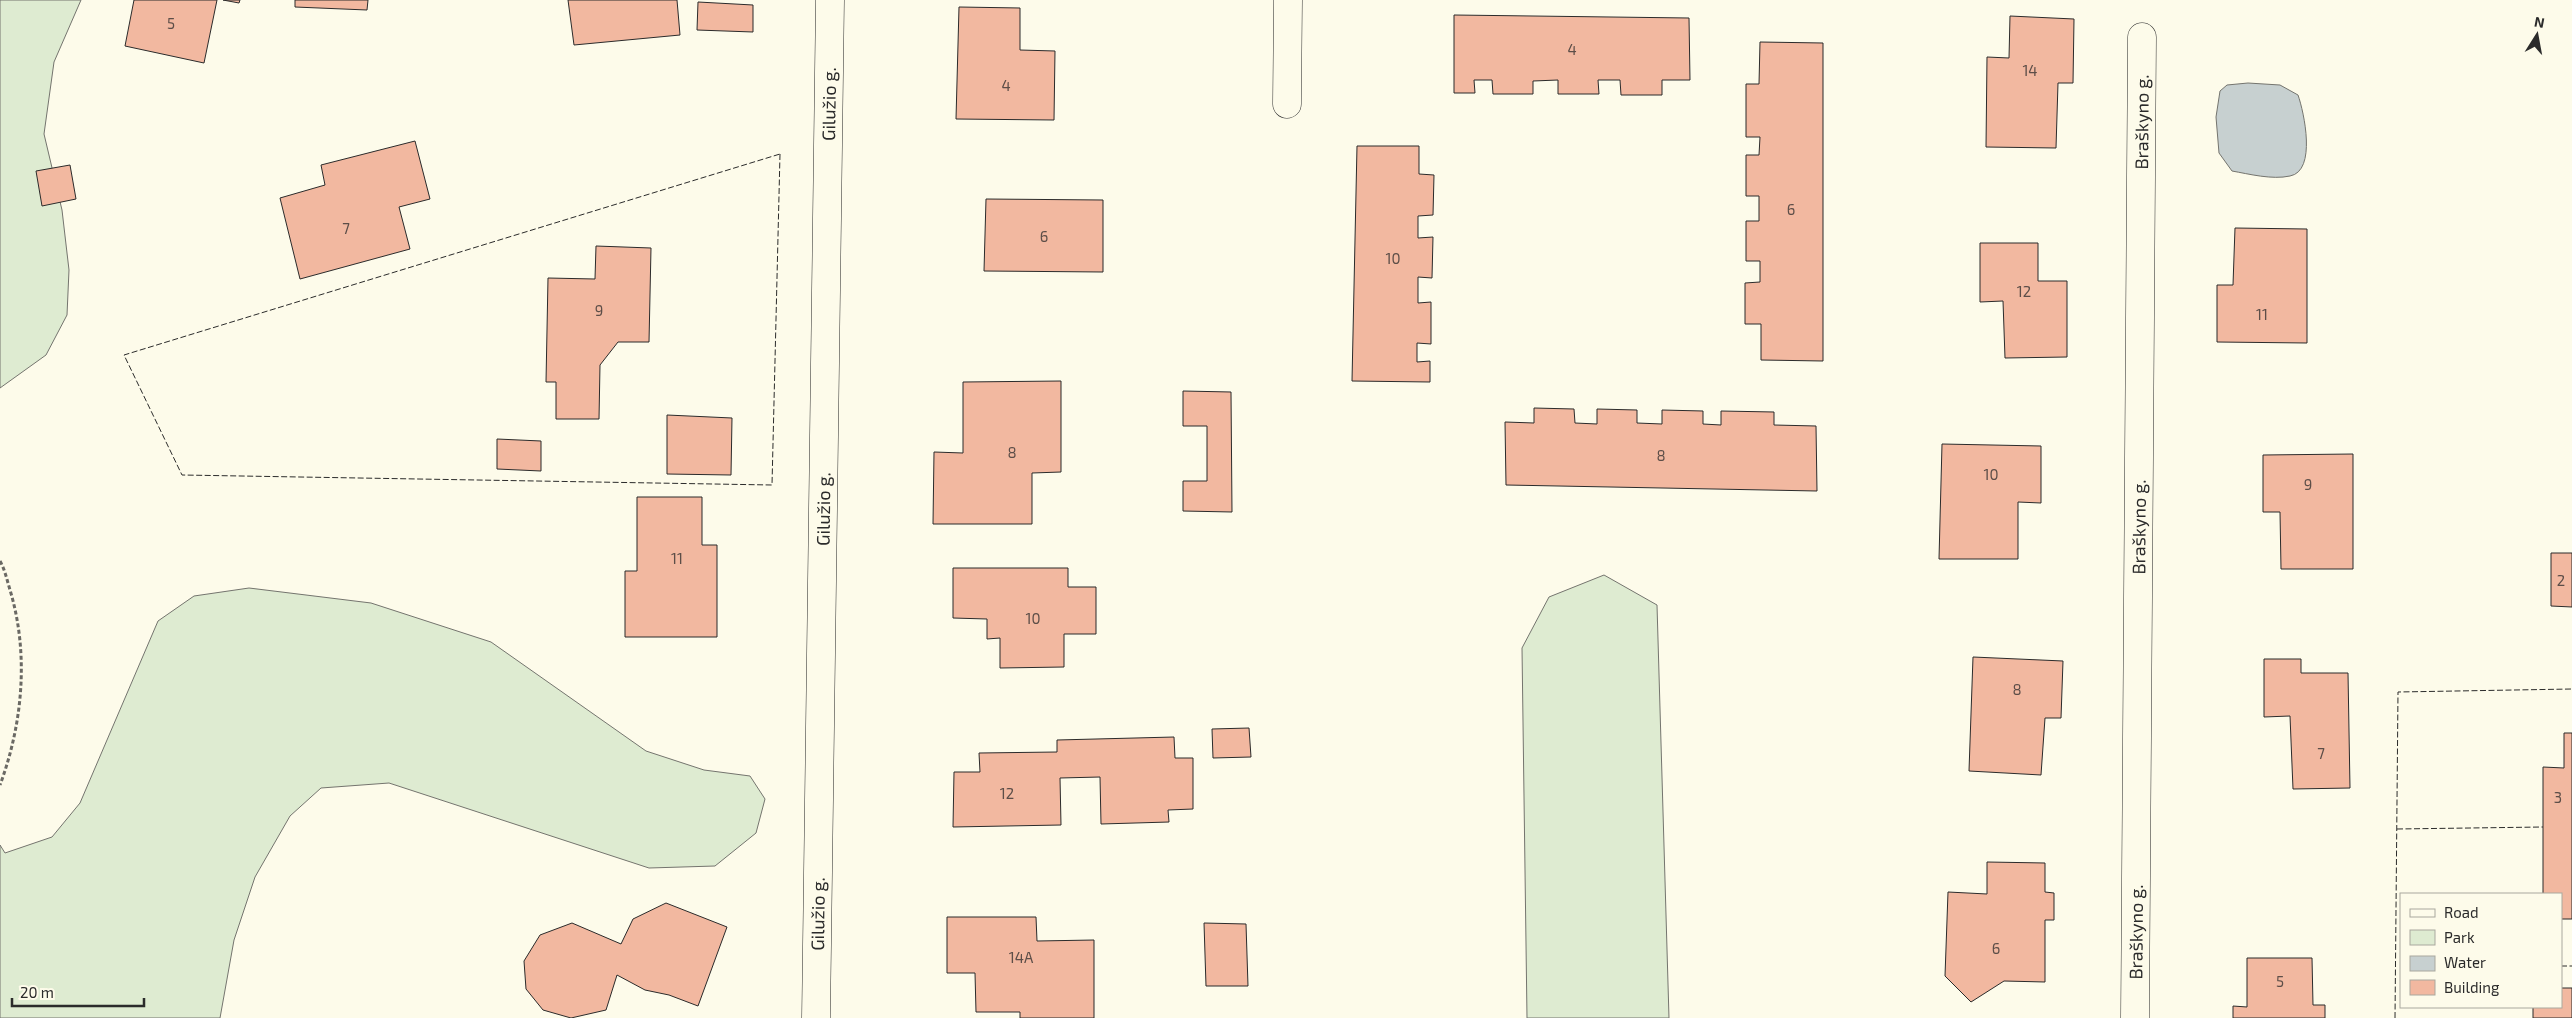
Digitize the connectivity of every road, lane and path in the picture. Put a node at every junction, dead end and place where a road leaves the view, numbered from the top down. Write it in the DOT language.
graph roads {
  1 [pos="830,0"];
  2 [pos="1288,0"];
  3 [pos="2142,36"];
  4 [pos="1288,104"];
  5 [pos="0,561"];
  6 [pos="0,785"];
  7 [pos="816,1018"];
  8 [pos="2135,1018"];
  1 -- 7 [label="street, Gilužio g."];
  2 -- 4 [label="street"];
  3 -- 8 [label="street, Braškyno g."];
  5 -- 6 [label="path"];
}
